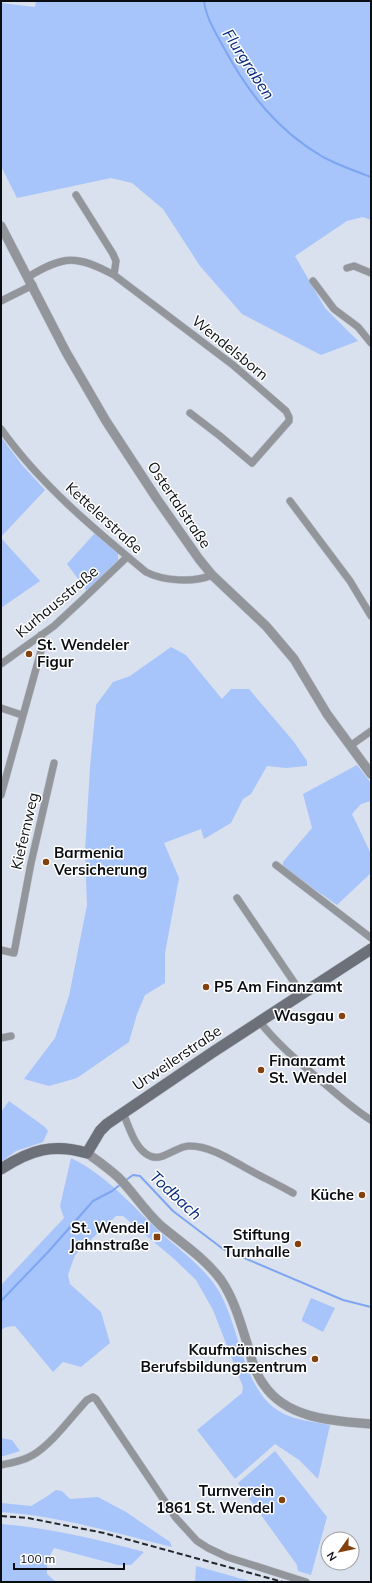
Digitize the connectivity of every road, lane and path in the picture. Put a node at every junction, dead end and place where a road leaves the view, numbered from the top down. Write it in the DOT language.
graph roads {
  1 [pos="76,195"];
  2 [pos="1,226"];
  3 [pos="347,268"];
  4 [pos="371,273"];
  5 [pos="114,275"];
  6 [pos="30,281"];
  7 [pos="314,281"];
  8 [pos="1,301"];
  9 [pos="371,343"];
  10 [pos="190,413"];
  11 [pos="1,429"];
  12 [pos="290,501"];
  13 [pos="127,557"];
  14 [pos="212,575"];
  15 [pos="371,616"];
  16 [pos="41,635"];
  17 [pos="1,664"];
  18 [pos="1,708"];
  19 [pos="22,715"];
  20 [pos="371,731"];
  21 [pos="350,746"];
  22 [pos="54,763"];
  23 [pos="371,774"];
  24 [pos="2,790"];
  25 [pos="276,865"];
  26 [pos="237,898"];
  27 [pos="371,938"];
  28 [pos="1,950"];
  29 [pos="369,953"];
  30 [pos="302,994"];
  31 [pos="260,1022"];
  32 [pos="12,1036"];
  33 [pos="1,1038"];
  34 [pos="123,1112"];
  35 [pos="371,1120"];
  36 [pos="87,1154"];
  37 [pos="1,1169"];
  38 [pos="293,1193"];
  39 [pos="371,1424"];
  40 [pos="1,1465"];
  41 [pos="306,1582"];
  1 -- 5 [label="street"];
  2 -- 6 [label="street, Ostertalstraße"];
  3 -- 4 [label="street"];
  5 -- 6 [label="street, Wendelsborn"];
  5 -- 10 [label="street, Wendelsborn"];
  6 -- 8 [label="street, Wendelsborn"];
  6 -- 14 [label="street, Ostertalstraße"];
  7 -- 9 [label="street"];
  11 -- 13 [label="street, Kettelerstraße"];
  12 -- 15 [label="street"];
  13 -- 14 [label="street, Kettelerstraße"];
  13 -- 16 [label="street, Kurhausstraße"];
  14 -- 21 [label="street, Ostertalstraße"];
  16 -- 17 [label="street, Kurhausstraße"];
  16 -- 19 [label="street"];
  18 -- 19 [label="street"];
  19 -- 24 [label="street"];
  20 -- 21 [label="street"];
  21 -- 23 [label="street, Ostertalstraße"];
  22 -- 28 [label="street, Kiefernweg"];
  25 -- 27 [label="street"];
  26 -- 30 [label="street"];
  29 -- 30 [label="main road, Urweilerstraße"];
  30 -- 31 [label="main road, Urweilerstraße"];
  31 -- 34 [label="main road, Urweilerstraße"];
  31 -- 35 [label="street"];
  32 -- 33 [label="street"];
  34 -- 36 [label="main road, Urweilerstraße"];
  34 -- 38 [label="street"];
  36 -- 37 [label="main road"];
  36 -- 39 [label="street"];
  40 -- 41 [label="street"];
}
